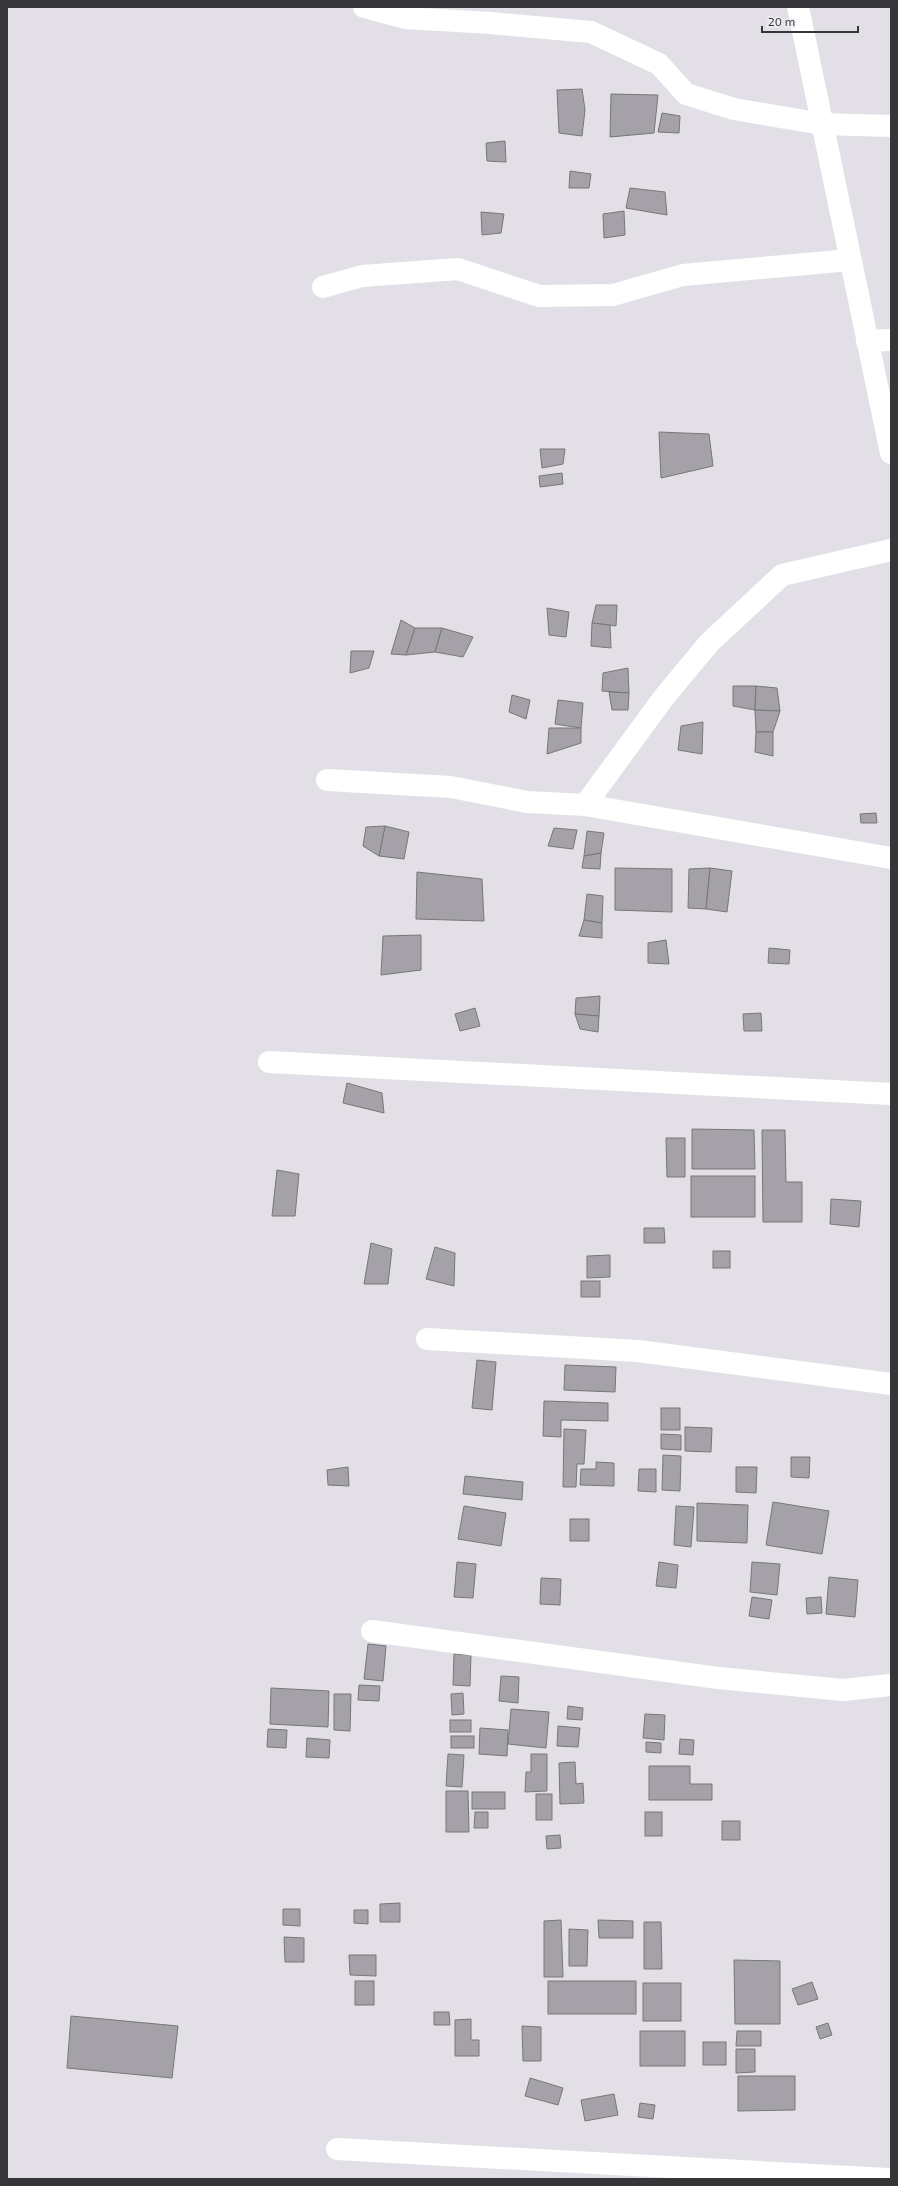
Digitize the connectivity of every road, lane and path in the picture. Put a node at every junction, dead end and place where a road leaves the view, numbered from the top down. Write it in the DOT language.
graph roads {
  1 [pos="364,7"];
  2 [pos="798,7"];
  3 [pos="822,124"];
  4 [pos="891,126"];
  5 [pos="850,260"];
  6 [pos="323,287"];
  7 [pos="891,340"];
  8 [pos="867,341"];
  9 [pos="891,453"];
  10 [pos="891,550"];
  11 [pos="327,780"];
  12 [pos="586,805"];
  13 [pos="891,858"];
  14 [pos="269,1062"];
  15 [pos="891,1094"];
  16 [pos="427,1339"];
  17 [pos="891,1384"];
  18 [pos="372,1631"];
  19 [pos="891,1685"];
  20 [pos="337,2149"];
  21 [pos="887,2179"];
  1 -- 3 [label="street"];
  2 -- 3 [label="street"];
  3 -- 4 [label="street"];
  3 -- 5 [label="street"];
  5 -- 6 [label="street"];
  5 -- 8 [label="street"];
  7 -- 8 [label="street"];
  8 -- 9 [label="street"];
  10 -- 12 [label="street"];
  11 -- 12 [label="street"];
  12 -- 13 [label="street"];
  14 -- 15 [label="street"];
  16 -- 17 [label="street"];
  18 -- 19 [label="street"];
  20 -- 21 [label="street"];
}
